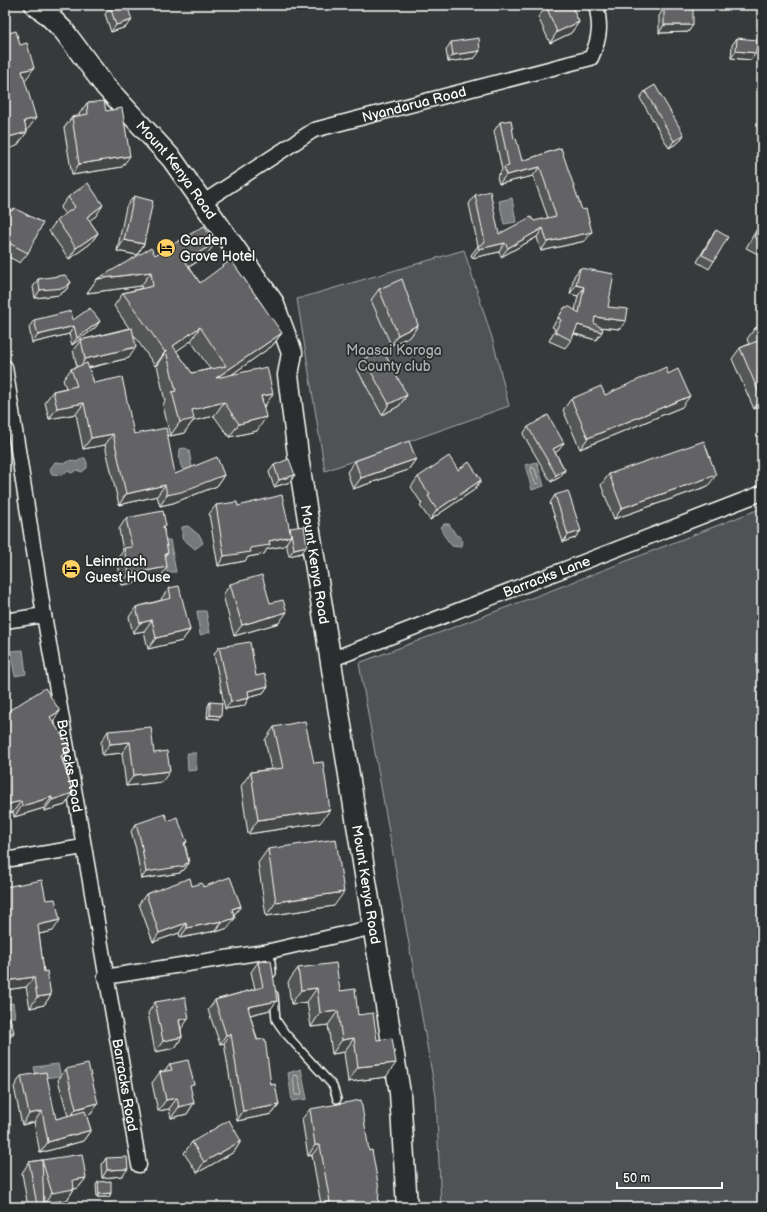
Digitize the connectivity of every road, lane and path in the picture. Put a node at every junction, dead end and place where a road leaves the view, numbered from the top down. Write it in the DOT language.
graph roads {
  1 [pos="596,5"];
  2 [pos="46,8"];
  3 [pos="202,203"];
  4 [pos="5,366"];
  5 [pos="762,493"];
  6 [pos="44,615"];
  7 [pos="5,621"];
  8 [pos="330,660"];
  9 [pos="83,847"];
  10 [pos="5,860"];
  11 [pos="374,927"];
  12 [pos="270,951"];
  13 [pos="105,977"];
  14 [pos="337,1099"];
  15 [pos="139,1165"];
  16 [pos="407,1207"];
  1 -- 3 [label="street, Nyandarua Road"];
  2 -- 3 [label="main road, Mount Kenya Road"];
  3 -- 8 [label="main road, Mount Kenya Road"];
  4 -- 6 [label="street, Barracks Road"];
  5 -- 8 [label="street, Barracks Lane"];
  6 -- 7 [label="street"];
  6 -- 9 [label="street, Barracks Road"];
  8 -- 11 [label="main road, Mount Kenya Road"];
  9 -- 10 [label="street"];
  9 -- 13 [label="street, Barracks Road"];
  11 -- 12 [label="street"];
  11 -- 16 [label="main road, Mount Kenya Road"];
  12 -- 13 [label="street"];
  12 -- 14 [label="lane"];
  13 -- 15 [label="street, Barracks Road"];
}
